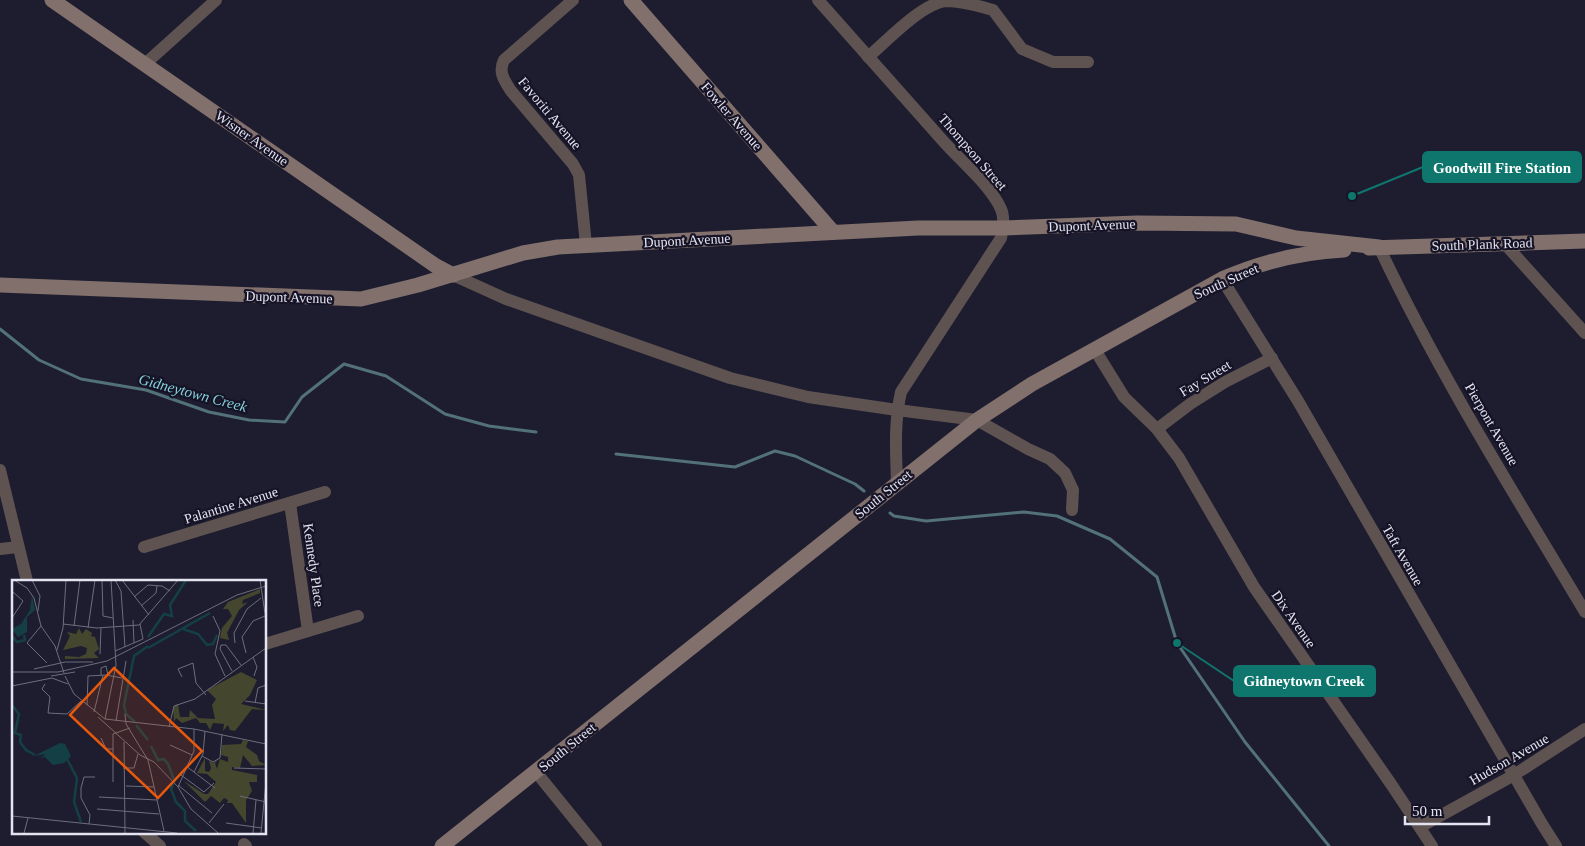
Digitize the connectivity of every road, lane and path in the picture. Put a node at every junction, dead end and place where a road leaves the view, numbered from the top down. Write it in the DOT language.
graph roads {
  1 [pos="52,0"];
  2 [pos="216,0"];
  3 [pos="573,0"];
  4 [pos="631,0"];
  5 [pos="818,0"];
  6 [pos="996,5"];
  7 [pos="868,57"];
  8 [pos="1088,62"];
  9 [pos="145,64"];
  10 [pos="1003,228"];
  11 [pos="834,232"];
  12 [pos="1585,241"];
  13 [pos="1505,244"];
  14 [pos="586,245"];
  15 [pos="1379,248"];
  16 [pos="453,275"];
  17 [pos="1222,279"];
  18 [pos="0,285"];
  19 [pos="1585,333"];
  20 [pos="1095,350"];
  21 [pos="1272,358"];
  22 [pos="897,410"];
  23 [pos="977,420"];
  24 [pos="1157,429"];
  25 [pos="0,470"];
  26 [pos="897,483"];
  27 [pos="325,492"];
  28 [pos="290,503"];
  29 [pos="1072,510"];
  30 [pos="18,547"];
  31 [pos="144,547"];
  32 [pos="0,549"];
  33 [pos="27,580"];
  34 [pos="1585,612"];
  35 [pos="358,616"];
  36 [pos="308,631"];
  37 [pos="266,644"];
  38 [pos="1583,735"];
  39 [pos="536,772"];
  40 [pos="1514,776"];
  41 [pos="1420,826"];
  42 [pos="146,834"];
  43 [pos="160,846"];
  44 [pos="442,846"];
  45 [pos="596,846"];
  46 [pos="1432,846"];
  47 [pos="1556,846"];
  1 -- 9 [label="street, Wisner Avenue"];
  2 -- 9 [label="street"];
  3 -- 14 [label="street, Favoriti Avenue"];
  4 -- 11 [label="street, Fowler Avenue"];
  5 -- 7 [label="street, Thompson Street"];
  6 -- 7 [label="street"];
  6 -- 8 [label="street"];
  7 -- 10 [label="street, Thompson Street"];
  9 -- 16 [label="street, Wisner Avenue"];
  10 -- 11 [label="street, Dupont Avenue"];
  10 -- 15 [label="street, Dupont Avenue"];
  10 -- 22 [label="street"];
  11 -- 14 [label="street, Dupont Avenue"];
  12 -- 13 [label="street, South Plank Road"];
  13 -- 15 [label="street, South Plank Road"];
  13 -- 19 [label="street"];
  14 -- 16 [label="street, Dupont Avenue"];
  15 -- 17 [label="street, South Street"];
  15 -- 34 [label="street, Pierpont Avenue"];
  16 -- 18 [label="street, Dupont Avenue"];
  16 -- 22 [label="street"];
  17 -- 20 [label="street, South Street"];
  17 -- 21 [label="street, Taft Avenue"];
  20 -- 23 [label="street, South Street"];
  20 -- 24 [label="street, Dix Avenue"];
  21 -- 24 [label="street, Fay Street"];
  21 -- 40 [label="street, Taft Avenue"];
  22 -- 23 [label="street"];
  22 -- 26 [label="street"];
  23 -- 26 [label="street, South Street"];
  23 -- 29 [label="street"];
  24 -- 41 [label="street, Dix Avenue"];
  25 -- 30 [label="street"];
  26 -- 39 [label="street, South Street"];
  27 -- 28 [label="street, Palantine Avenue"];
  28 -- 31 [label="street, Palantine Avenue"];
  28 -- 36 [label="street, Kennedy Place"];
  30 -- 32 [label="street"];
  30 -- 33 [label="street"];
  35 -- 36 [label="street"];
  36 -- 37 [label="street"];
  38 -- 40 [label="street, Hudson Avenue"];
  39 -- 44 [label="street, South Street"];
  39 -- 45 [label="street"];
  40 -- 41 [label="street, Hudson Avenue"];
  40 -- 47 [label="street, Taft Avenue"];
  41 -- 46 [label="street, Dix Avenue"];
  42 -- 43 [label="street"];
}
